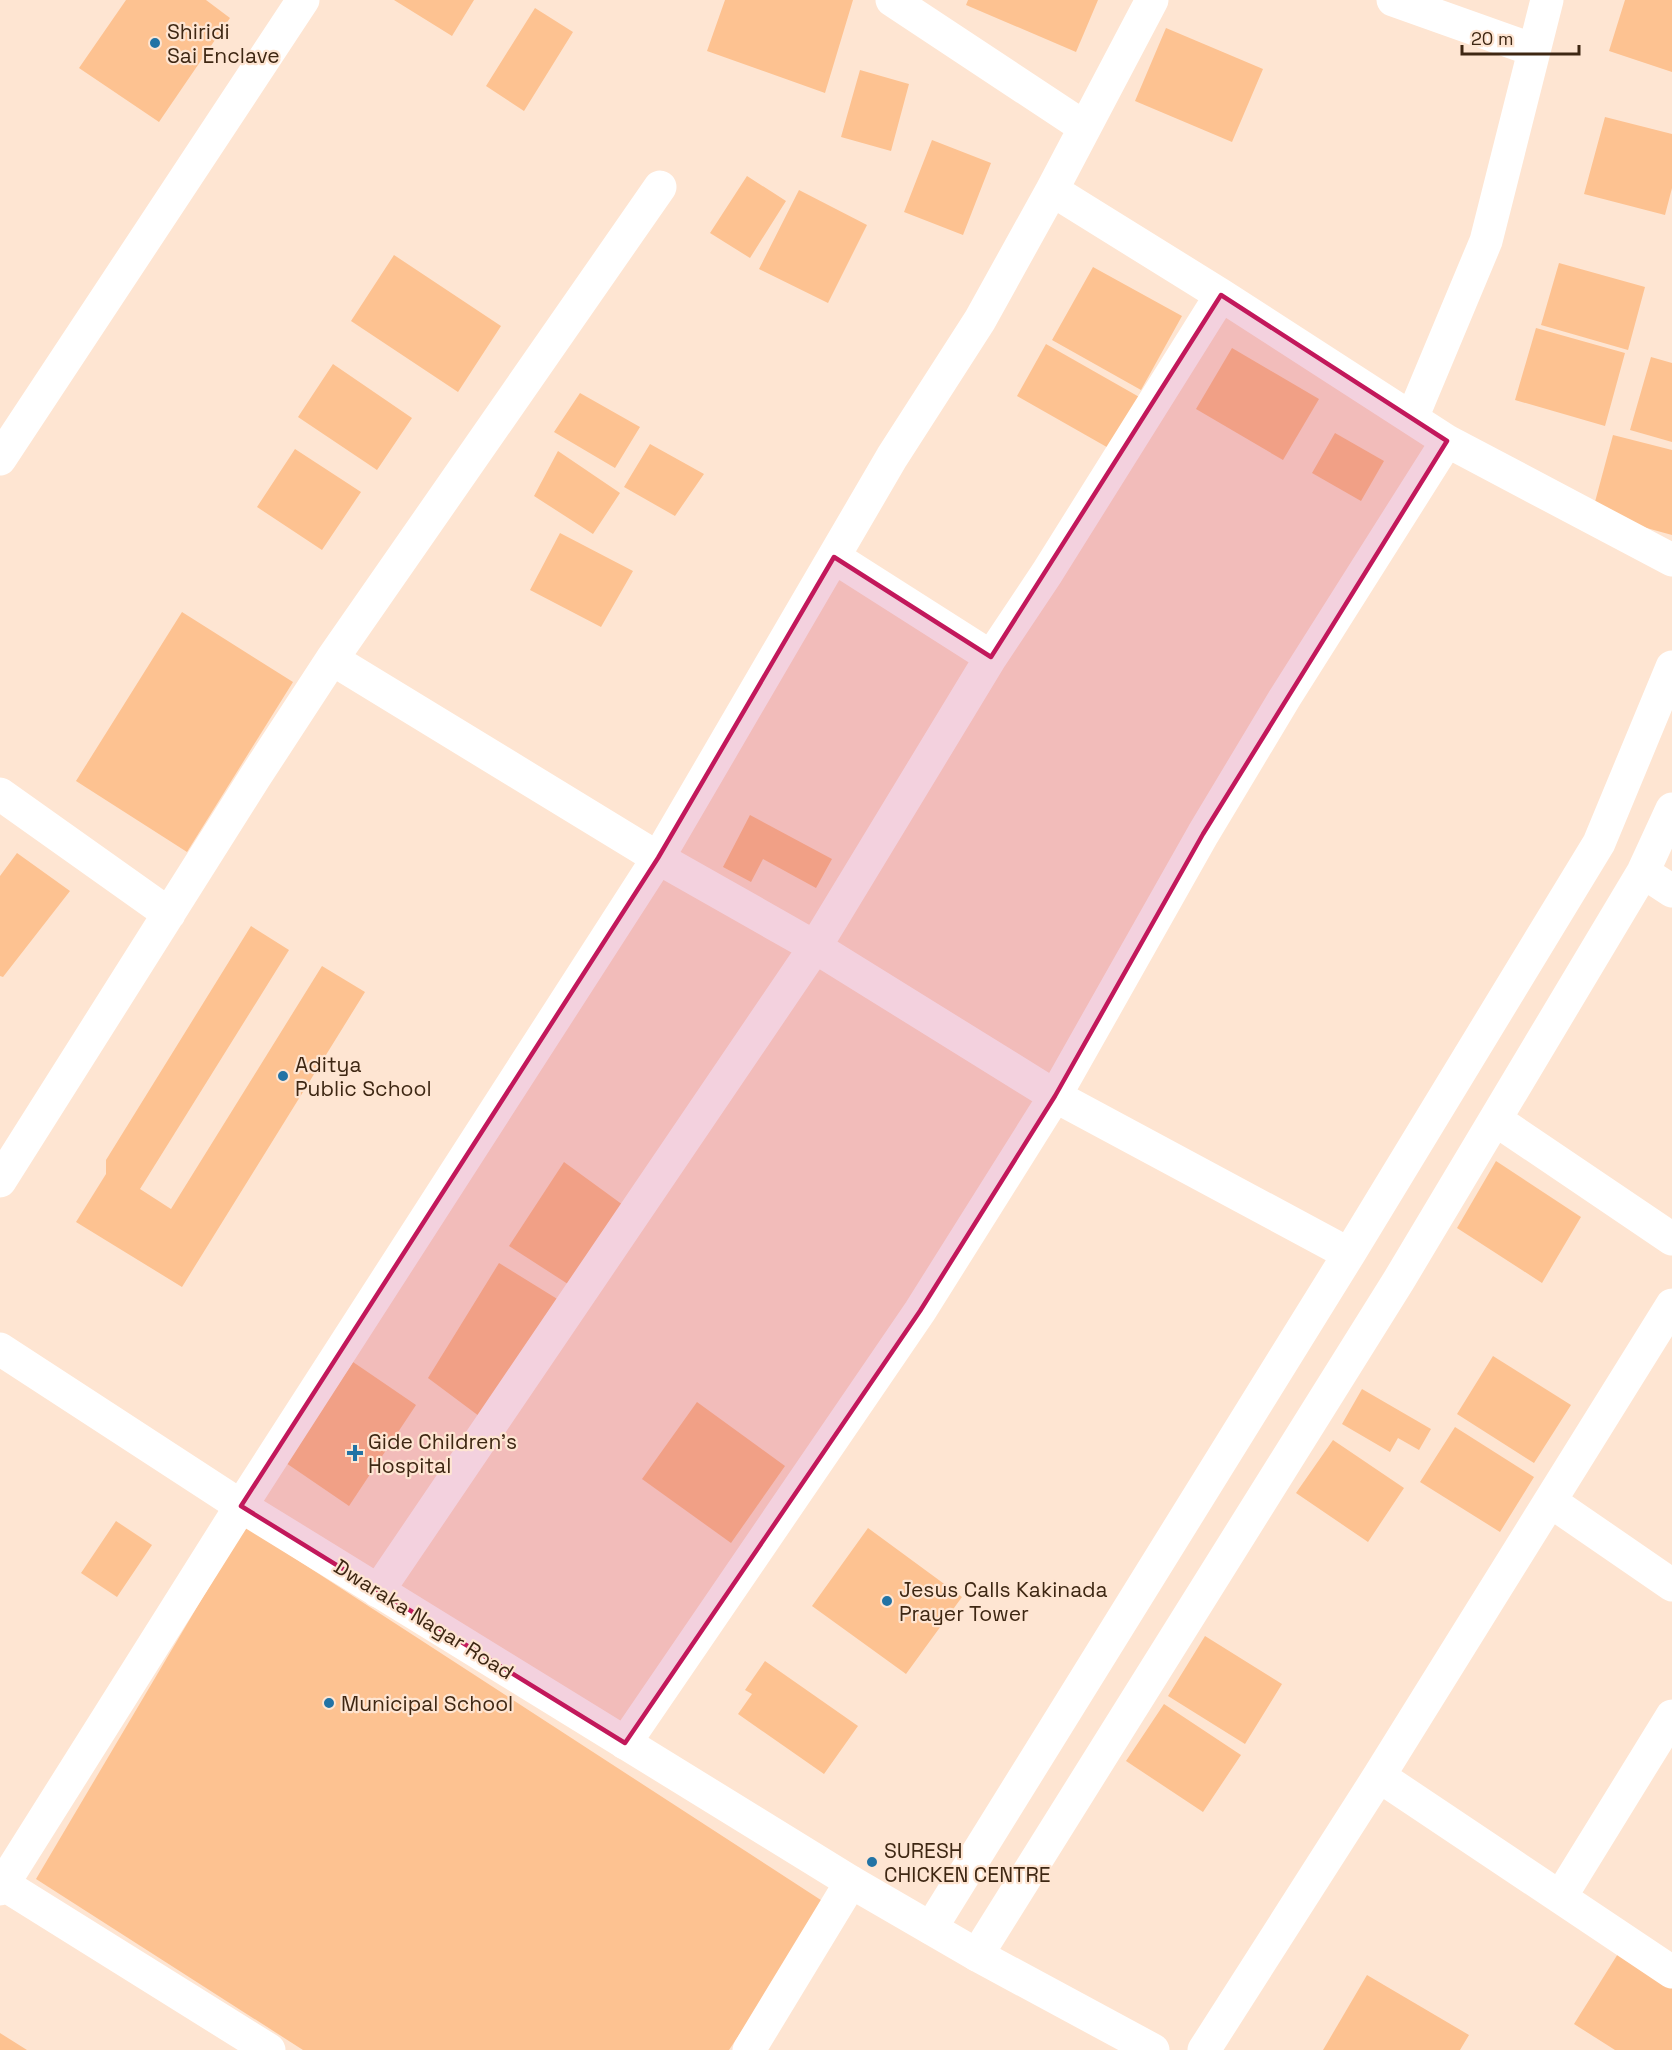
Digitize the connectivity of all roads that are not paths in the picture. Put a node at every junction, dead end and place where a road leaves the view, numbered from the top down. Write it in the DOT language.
graph roads {
  1 [pos="303,0"];
  2 [pos="892,0"];
  3 [pos="1152,0"];
  4 [pos="1393,0"];
  5 [pos="1547,0"];
  6 [pos="1534,50"];
  7 [pos="1084,127"];
  8 [pos="660,187"];
  9 [pos="1052,190"];
  10 [pos="1221,295"];
  11 [pos="1412,418"];
  12 [pos="1447,441"];
  13 [pos="0,459"];
  14 [pos="834,557"];
  15 [pos="1672,560"];
  16 [pos="991,657"];
  17 [pos="332,659"];
  18 [pos="1672,667"];
  19 [pos="0,794"];
  20 [pos="1672,808"];
  21 [pos="658,858"];
  22 [pos="1644,872"];
  23 [pos="1672,891"];
  24 [pos="169,914"];
  25 [pos="815,947"];
  26 [pos="1055,1096"];
  27 [pos="1496,1120"];
  28 [pos="0,1181"];
  29 [pos="1672,1239"];
  30 [pos="1349,1254"];
  31 [pos="1672,1305"];
  32 [pos="0,1349"];
  33 [pos="1550,1501"];
  34 [pos="241,1506"];
  35 [pos="1672,1585"];
  36 [pos="378,1591"];
  37 [pos="1672,1716"];
  38 [pos="625,1743"];
  39 [pos="1379,1776"];
  40 [pos="851,1882"];
  41 [pos="2,1887"];
  42 [pos="1561,1896"];
  43 [pos="931,1928"];
  44 [pos="977,1955"];
  45 [pos="1672,1972"];
  46 [pos="269,2050"];
  47 [pos="749,2050"];
  48 [pos="1153,2050"];
  49 [pos="1204,2050"];
  1 -- 13 [label="street"];
  2 -- 7 [label="street"];
  3 -- 7 [label="street"];
  4 -- 6 [label="street"];
  5 -- 6 [label="street"];
  6 -- 11 [label="street"];
  7 -- 9 [label="street"];
  8 -- 17 [label="street"];
  9 -- 10 [label="street"];
  9 -- 14 [label="street"];
  10 -- 11 [label="street"];
  10 -- 16 [label="street"];
  11 -- 12 [label="street"];
  12 -- 15 [label="street"];
  12 -- 26 [label="street"];
  14 -- 16 [label="street"];
  14 -- 21 [label="street"];
  16 -- 25 [label="street"];
  17 -- 21 [label="street"];
  17 -- 24 [label="street"];
  18 -- 30 [label="street"];
  19 -- 24 [label="street"];
  20 -- 22 [label="street"];
  21 -- 25 [label="street"];
  21 -- 34 [label="street"];
  22 -- 23 [label="street"];
  22 -- 27 [label="street"];
  24 -- 28 [label="street"];
  25 -- 26 [label="street"];
  25 -- 36 [label="street"];
  26 -- 30 [label="street"];
  26 -- 38 [label="street"];
  27 -- 29 [label="street"];
  27 -- 44 [label="street"];
  30 -- 43 [label="street"];
  31 -- 33 [label="street"];
  32 -- 34 [label="street, Dwaraka Nagar Road"];
  33 -- 35 [label="street"];
  33 -- 39 [label="street"];
  34 -- 36 [label="street, Dwaraka Nagar Road"];
  34 -- 41 [label="street"];
  36 -- 38 [label="street, Dwaraka Nagar Road"];
  37 -- 42 [label="street"];
  38 -- 40 [label="street, Dwaraka Nagar Road"];
  39 -- 42 [label="street"];
  39 -- 49 [label="street"];
  40 -- 43 [label="street, Dwaraka Nagar Road"];
  40 -- 47 [label="street"];
  41 -- 46 [label="street"];
  42 -- 45 [label="street"];
  43 -- 44 [label="street, Dwaraka Nagar Road"];
  44 -- 48 [label="street, Dwaraka Nagar Road"];
}
